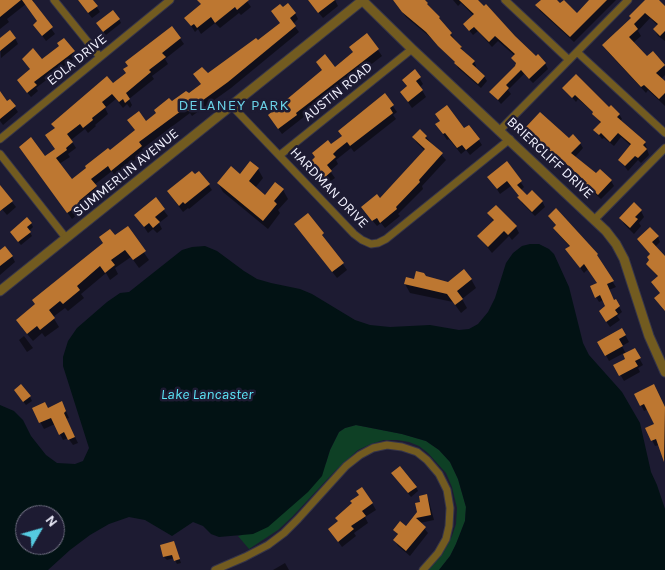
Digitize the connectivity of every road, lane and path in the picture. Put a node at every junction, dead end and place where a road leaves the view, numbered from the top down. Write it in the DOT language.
graph roads {
  1 [pos="54,0"];
  2 [pos="170,0"];
  3 [pos="363,0"];
  4 [pos="506,0"];
  5 [pos="628,0"];
  6 [pos="412,49"];
  7 [pos="577,52"];
  8 [pos="100,57"];
  9 [pos="569,60"];
  10 [pos="232,106"];
  11 [pos="500,130"];
  12 [pos="665,133"];
  13 [pos="0,139"];
  14 [pos="510,139"];
  15 [pos="665,148"];
  16 [pos="0,154"];
  17 [pos="280,155"];
  18 [pos="595,219"];
  19 [pos="66,238"];
  20 [pos="0,291"];
  21 [pos="665,372"];
  22 [pos="215,570"];
  23 [pos="422,570"];
  1 -- 8 [label="street"];
  2 -- 8 [label="street, EOLA DRIVE"];
  3 -- 6 [label="street, BRIERCLIFF DRIVE"];
  3 -- 10 [label="street, SUMMERLIN AVENUE"];
  4 -- 9 [label="street"];
  5 -- 7 [label="street"];
  6 -- 11 [label="street, BRIERCLIFF DRIVE"];
  6 -- 17 [label="street, AUSTIN ROAD"];
  7 -- 9 [label="street"];
  7 -- 12 [label="street"];
  8 -- 13 [label="street, EOLA DRIVE"];
  9 -- 11 [label="street"];
  10 -- 17 [label="street, HARDMAN DRIVE"];
  10 -- 19 [label="street, SUMMERLIN AVENUE"];
  11 -- 14 [label="street, BRIERCLIFF DRIVE"];
  14 -- 17 [label="street, HARDMAN DRIVE"];
  14 -- 18 [label="street, BRIERCLIFF DRIVE"];
  15 -- 18 [label="street"];
  16 -- 19 [label="street"];
  18 -- 21 [label="street, BRIERCLIFF DRIVE"];
  19 -- 20 [label="street, SUMMERLIN AVENUE"];
  22 -- 23 [label="street"];
}
